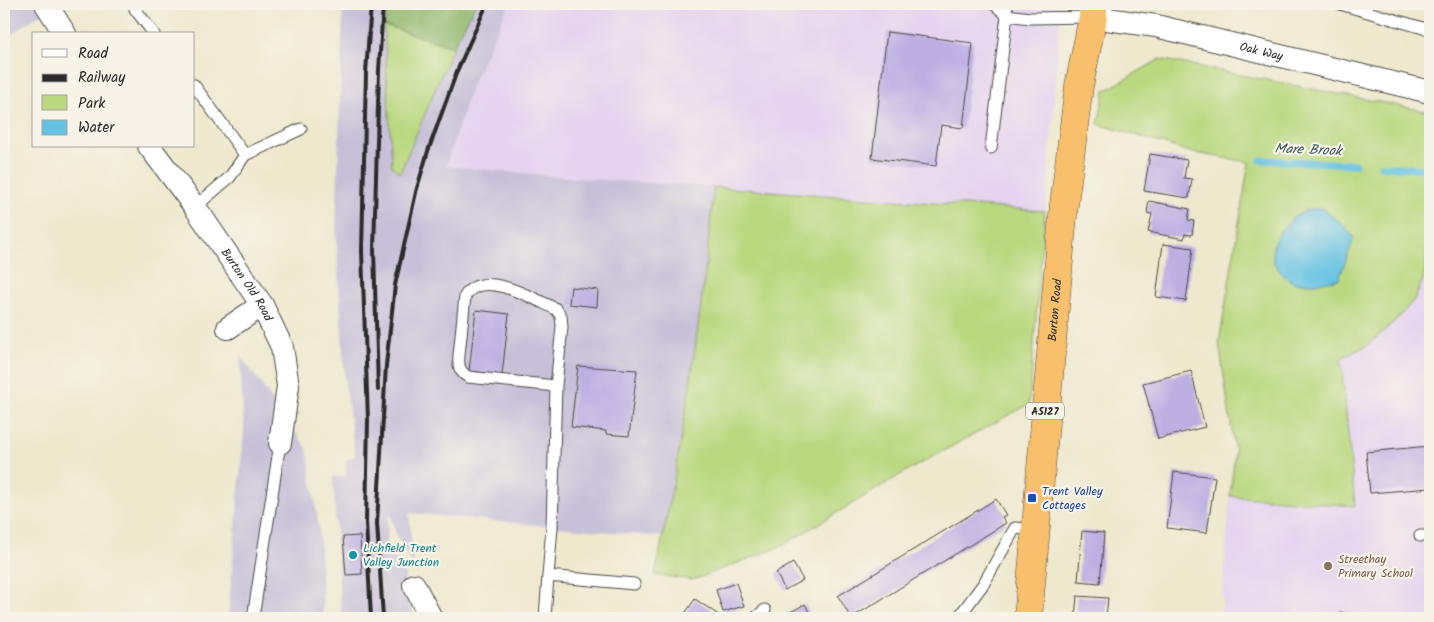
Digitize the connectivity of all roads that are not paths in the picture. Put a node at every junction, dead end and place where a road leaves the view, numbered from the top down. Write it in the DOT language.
graph roads {
  1 [pos="46,4"];
  2 [pos="994,4"];
  3 [pos="1340,4"];
  4 [pos="135,9"];
  5 [pos="1006,9"];
  6 [pos="1093,10"];
  7 [pos="62,30"];
  8 [pos="1430,30"];
  9 [pos="152,32"];
  10 [pos="195,87"];
  11 [pos="1430,92"];
  12 [pos="301,129"];
  13 [pos="151,148"];
  14 [pos="991,148"];
  15 [pos="245,155"];
  16 [pos="195,207"];
  17 [pos="262,305"];
  18 [pos="228,328"];
  19 [pos="556,386"];
  20 [pos="280,443"];
  21 [pos="1035,530"];
  22 [pos="548,576"];
  23 [pos="634,584"];
  24 [pos="414,585"];
  25 [pos="764,610"];
  26 [pos="253,618"];
  27 [pos="431,618"];
  28 [pos="544,618"];
  29 [pos="755,618"];
  30 [pos="958,618"];
  31 [pos="1028,618"];
  1 -- 7 [label="street"];
  2 -- 5 [label="lane"];
  3 -- 8 [label="lane"];
  4 -- 9 [label="lane"];
  5 -- 6 [label="lane"];
  5 -- 14 [label="lane"];
  6 -- 11 [label="street, Oak Way"];
  6 -- 21 [label="highway, Burton Road / A5127"];
  10 -- 15 [label="lane"];
  12 -- 15 [label="lane"];
  13 -- 16 [label="street, Burton Old Road"];
  15 -- 16 [label="lane"];
  16 -- 17 [label="street, Burton Old Road"];
  17 -- 18 [label="street"];
  17 -- 20 [label="street, Burton Old Road"];
  19 -- 19 [label="lane"];
  19 -- 22 [label="lane"];
  20 -- 26 [label="lane"];
  21 -- 30 [label="lane"];
  21 -- 31 [label="highway, Burton Road / A5127"];
  22 -- 23 [label="lane"];
  22 -- 28 [label="lane"];
  24 -- 27 [label="street"];
  25 -- 29 [label="lane"];
}
